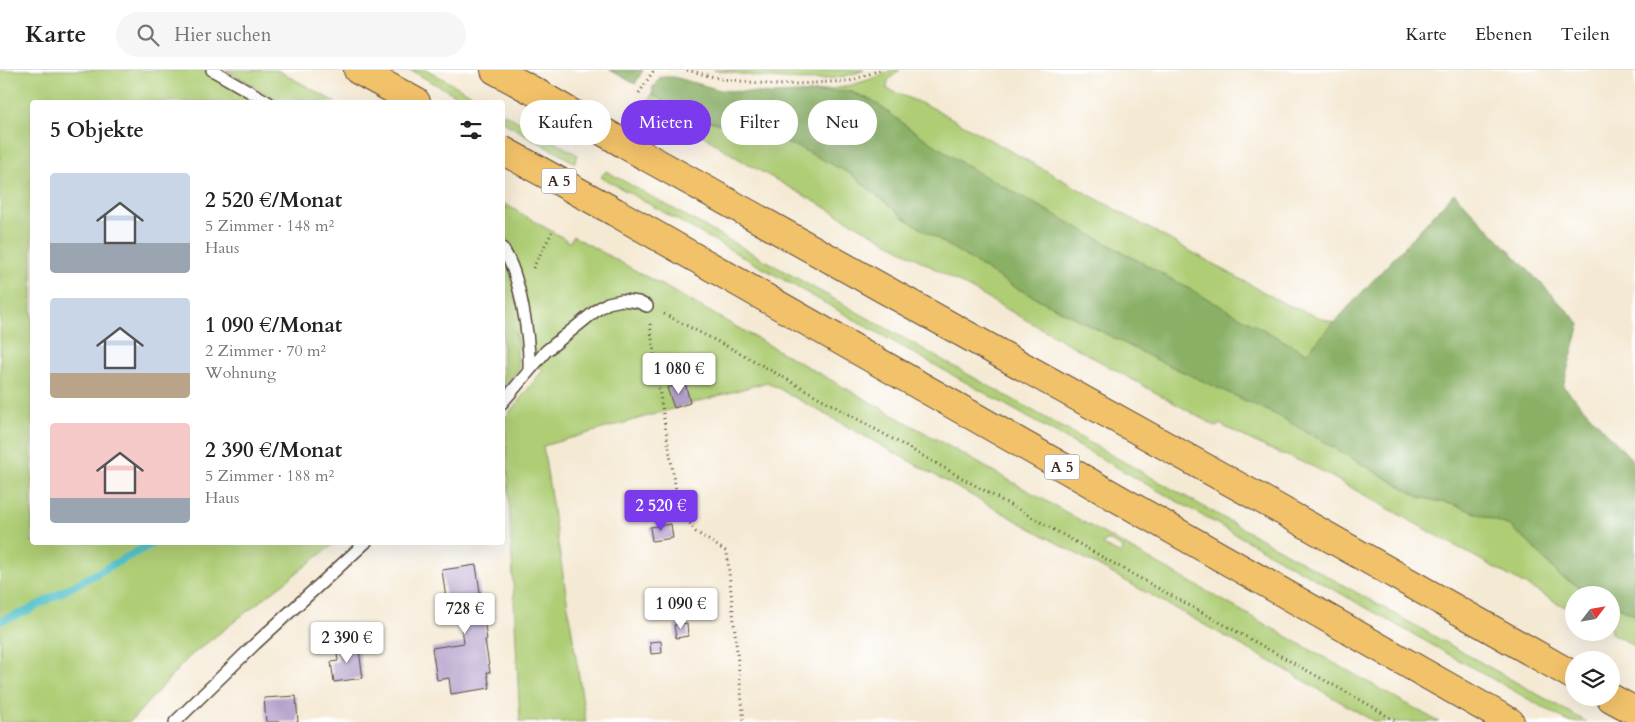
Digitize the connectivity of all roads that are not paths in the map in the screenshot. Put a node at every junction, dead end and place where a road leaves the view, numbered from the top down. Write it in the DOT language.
graph roads {
  1 [pos="212,70"];
  2 [pos="358,70"];
  3 [pos="495,70"];
  4 [pos="264,100"];
  5 [pos="412,100"];
  6 [pos="505,152"];
  7 [pos="505,254"];
  8 [pos="647,306"];
  9 [pos="530,369"];
  10 [pos="505,399"];
  11 [pos="363,545"];
  12 [pos="1565,671"];
  13 [pos="1620,703"];
  14 [pos="1635,711"];
  15 [pos="175,722"];
  16 [pos="1510,722"];
  1 -- 4 [label="lane"];
  2 -- 5 [label="highway"];
  3 -- 12 [label="highway, bridge"];
  6 -- 16 [label="highway, A 5, bridge"];
  7 -- 9 [label="lane"];
  8 -- 9 [label="lane"];
  9 -- 10 [label="lane"];
  11 -- 15 [label="lane"];
  13 -- 14 [label="highway"];
}
